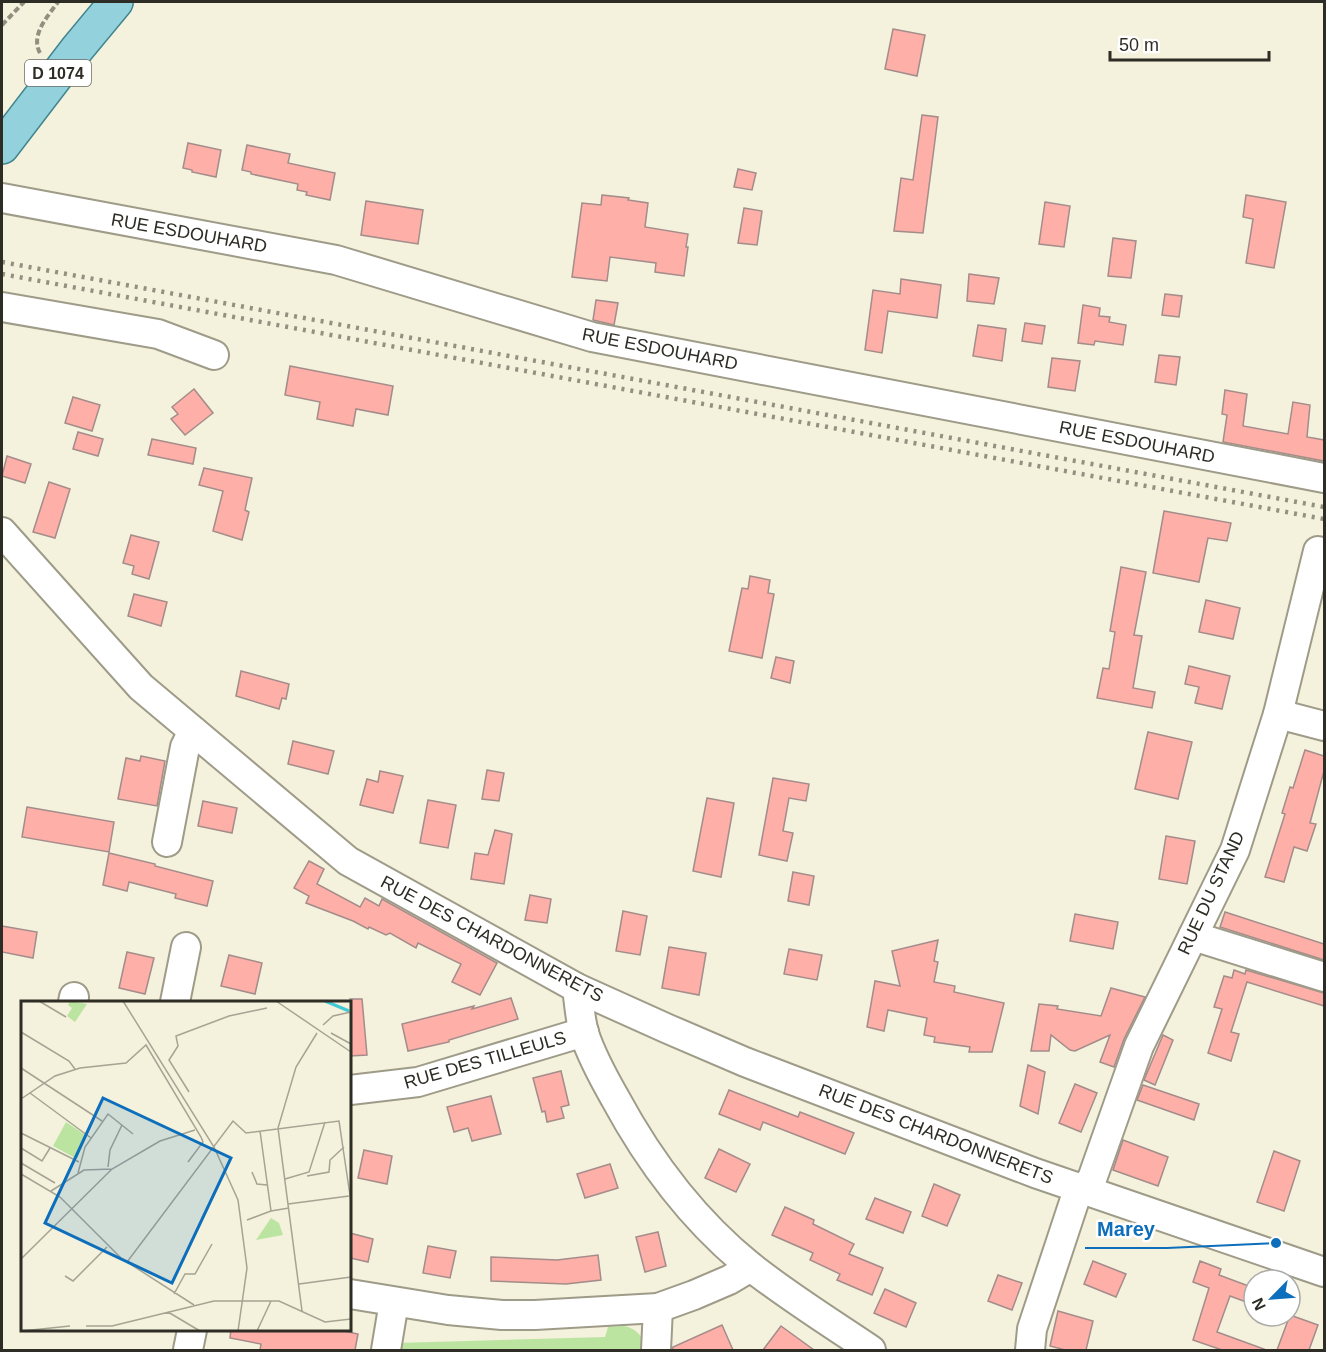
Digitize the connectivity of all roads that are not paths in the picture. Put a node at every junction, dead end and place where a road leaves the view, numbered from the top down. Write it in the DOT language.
graph roads {
  1 [pos="116,2"];
  2 [pos="2,147"];
  3 [pos="2,198"];
  4 [pos="2,307"];
  5 [pos="214,356"];
  6 [pos="1324,478"];
  7 [pos="2,532"];
  8 [pos="1318,550"];
  9 [pos="1278,714"];
  10 [pos="1324,726"];
  11 [pos="193,731"];
  12 [pos="166,842"];
  13 [pos="1193,936"];
  14 [pos="186,947"];
  15 [pos="1324,977"];
  16 [pos="577,988"];
  17 [pos="175,1001"];
  18 [pos="584,1032"];
  19 [pos="351,1090"];
  20 [pos="1083,1189"];
  21 [pos="751,1267"];
  22 [pos="1324,1272"];
  23 [pos="351,1294"];
  24 [pos="394,1302"];
  25 [pos="658,1308"];
  26 [pos="192,1331"];
  27 [pos="188,1350"];
  28 [pos="386,1350"];
  29 [pos="656,1350"];
  30 [pos="871,1350"];
  31 [pos="1030,1350"];
  1 -- 2 [label="main road, D 1074"];
  3 -- 6 [label="street, RUE ESDOUHARD"];
  4 -- 5 [label="street"];
  7 -- 11 [label="street, RUE DES CHARDONNERETS"];
  8 -- 9 [label="street, RUE DU STAND"];
  9 -- 10 [label="street"];
  9 -- 13 [label="street, RUE DU STAND"];
  11 -- 12 [label="street"];
  11 -- 16 [label="street, RUE DES CHARDONNERETS"];
  13 -- 15 [label="street"];
  13 -- 20 [label="street, RUE DU STAND"];
  14 -- 17 [label="street"];
  16 -- 18 [label="street"];
  16 -- 20 [label="street, RUE DES CHARDONNERETS"];
  18 -- 19 [label="street, RUE DES TILLEULS"];
  18 -- 21 [label="street"];
  20 -- 22 [label="street, RUE DES CHARDONNERETS"];
  20 -- 31 [label="street, RUE DU STAND"];
  21 -- 25 [label="street"];
  21 -- 30 [label="street"];
  23 -- 24 [label="street"];
  24 -- 25 [label="street"];
  24 -- 28 [label="street"];
  25 -- 29 [label="street"];
  26 -- 27 [label="street"];
}
